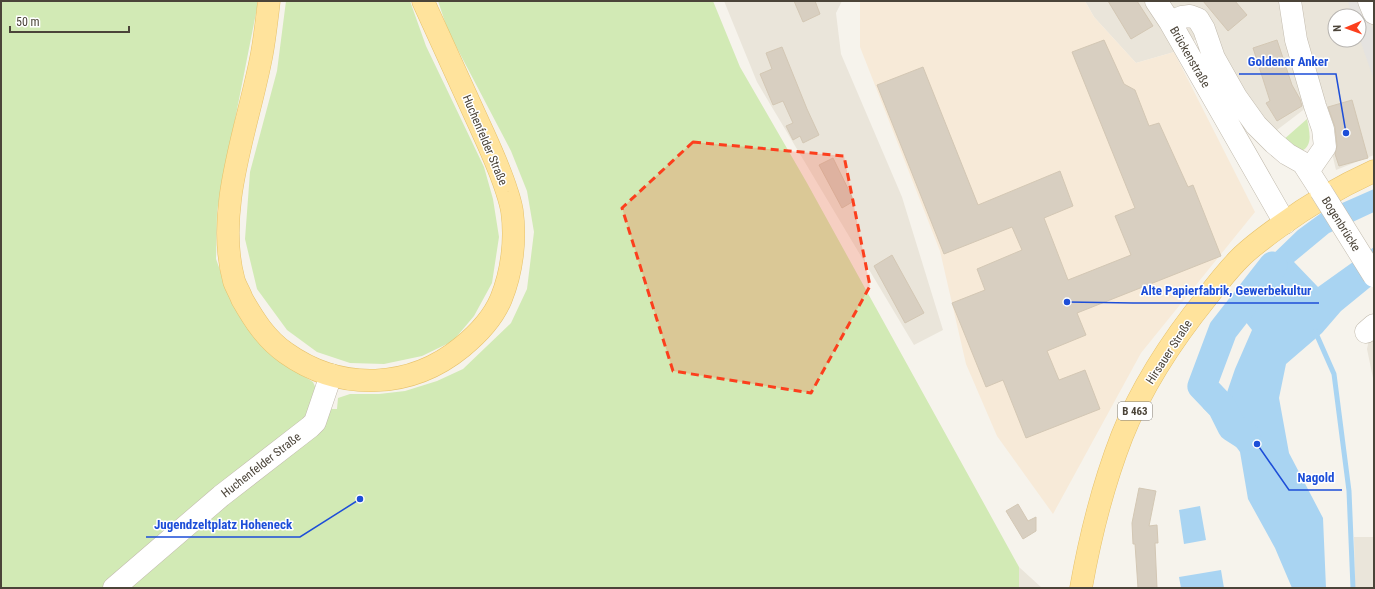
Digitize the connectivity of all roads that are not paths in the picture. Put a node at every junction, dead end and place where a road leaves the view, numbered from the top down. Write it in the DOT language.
graph roads {
  1 [pos="269,1"];
  2 [pos="423,1"];
  3 [pos="1156,1"];
  4 [pos="1290,1"];
  5 [pos="1370,1"];
  6 [pos="1374,13"];
  7 [pos="1170,22"];
  8 [pos="1309,170"];
  9 [pos="1374,171"];
  10 [pos="1321,191"];
  11 [pos="1285,223"];
  12 [pos="1374,276"];
  13 [pos="331,375"];
  14 [pos="114,588"];
  15 [pos="1081,588"];
  1 -- 13 [label="main road, Huchenfelder Straße"];
  2 -- 13 [label="main road, Huchenfelder Straße"];
  3 -- 7 [label="street"];
  4 -- 8 [label="street"];
  5 -- 6 [label="street"];
  7 -- 8 [label="street, Brückenstraße"];
  7 -- 11 [label="street, Brückenstraße"];
  8 -- 10 [label="street, Brückenstraße"];
  9 -- 11 [label="main road, Hirsauer Straße / B 463"];
  10 -- 12 [label="street, Bogenbrücke, bridge"];
  11 -- 15 [label="main road, Hirsauer Straße / B 463"];
  13 -- 14 [label="street, Huchenfelder Straße"];
}
